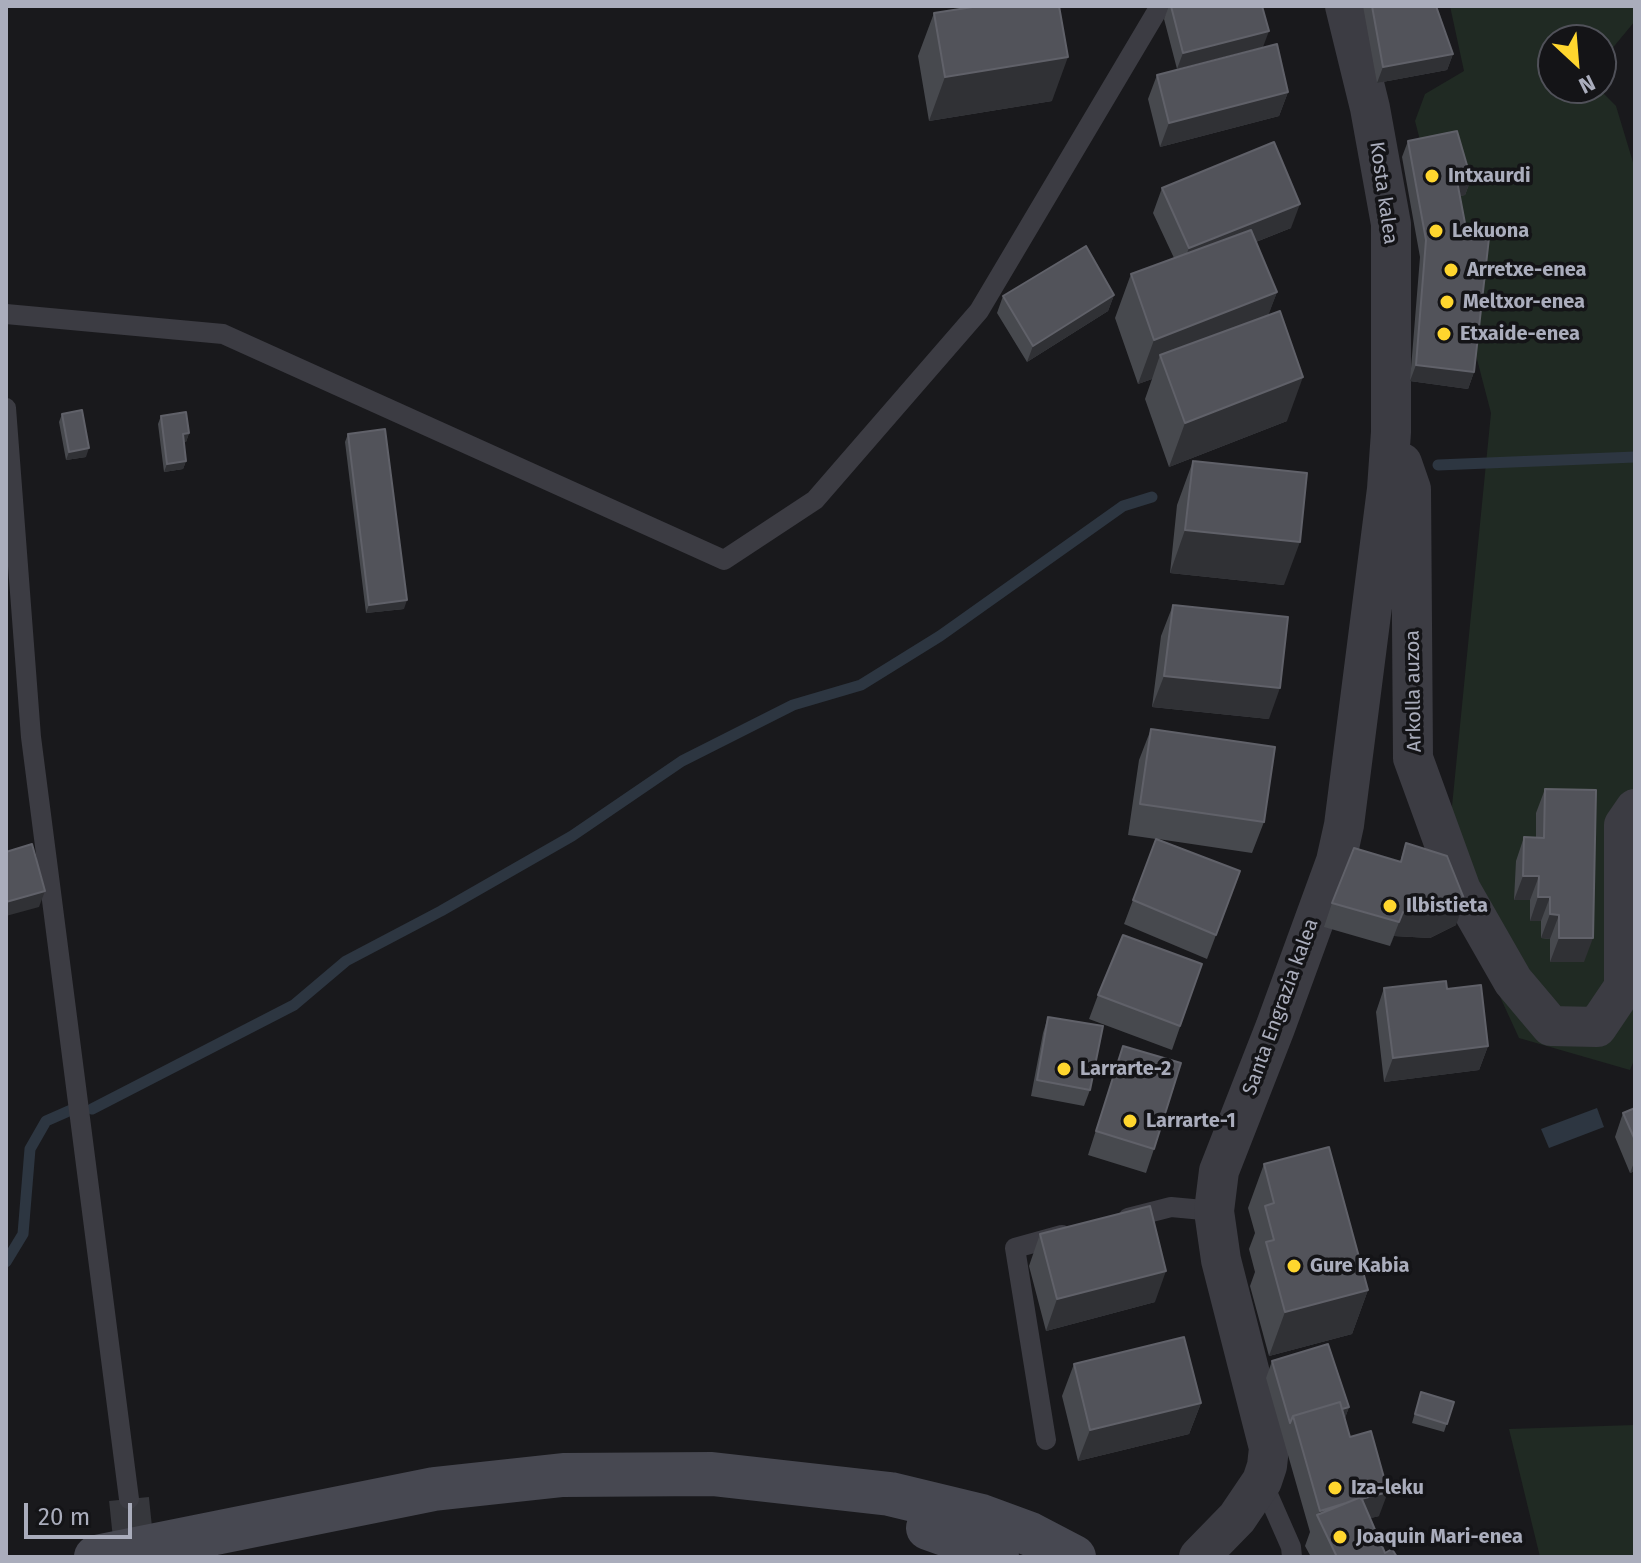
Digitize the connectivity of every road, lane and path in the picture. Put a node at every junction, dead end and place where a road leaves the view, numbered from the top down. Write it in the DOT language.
graph roads {
  1 [pos="1160,6"];
  2 [pos="1345,6"];
  3 [pos="6,314"];
  4 [pos="6,408"];
  5 [pos="1391,432"];
  6 [pos="1635,809"];
  7 [pos="1214,1211"];
  8 [pos="1115,1222"];
  9 [pos="1086,1229"];
  10 [pos="1046,1440"];
  11 [pos="1262,1481"];
  12 [pos="129,1499"];
  13 [pos="1078,1556"];
  14 [pos="1196,1556"];
  15 [pos="96,1557"];
  16 [pos="232,1557"];
  17 [pos="997,1557"];
  18 [pos="1292,1557"];
  1 -- 3 [label="lane"];
  2 -- 5 [label="street, Kosta kalea"];
  4 -- 12 [label="lane"];
  5 -- 6 [label="street, Arkolla auzoa"];
  5 -- 7 [label="street, Santa Engrazia kalea"];
  7 -- 8 [label="lane"];
  7 -- 11 [label="street, Santa Engrazia kalea"];
  9 -- 10 [label="lane"];
  11 -- 14 [label="street, Santa Engrazia kalea"];
  11 -- 18 [label="lane"];
  13 -- 15 [label="main road"];
  16 -- 17 [label="main road"];
}
